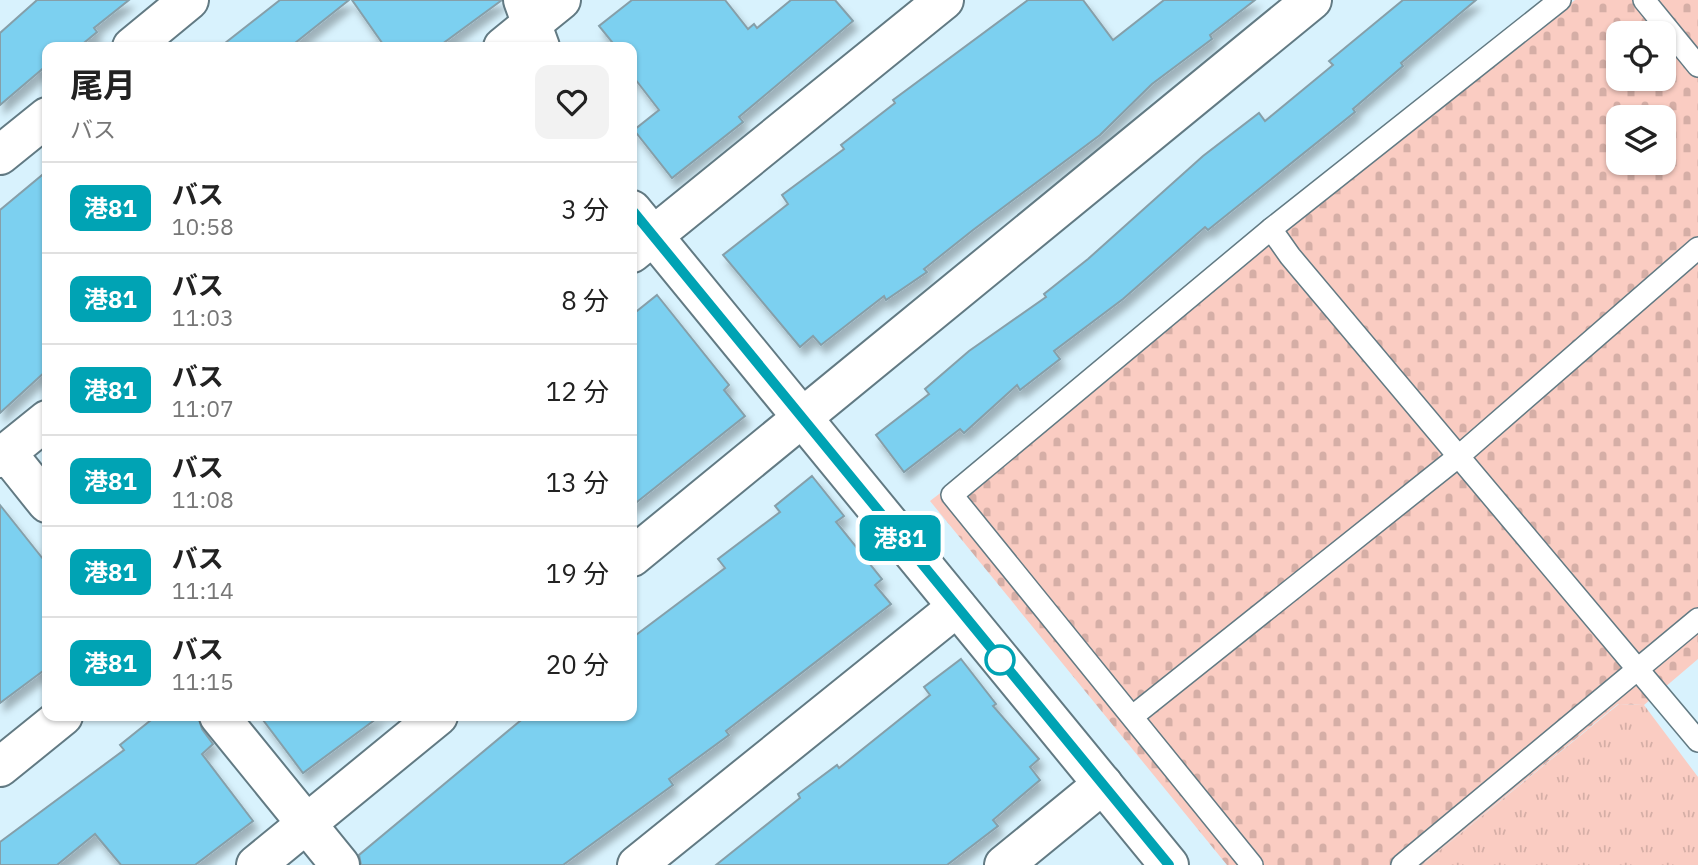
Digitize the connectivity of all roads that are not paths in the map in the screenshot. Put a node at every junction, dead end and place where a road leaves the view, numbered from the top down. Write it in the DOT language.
graph roads {
  1 [pos="189,0"];
  2 [pos="561,0"];
  3 [pos="944,0"];
  4 [pos="1312,0"];
  5 [pos="1560,0"];
  6 [pos="1644,0"];
  7 [pos="524,30"];
  8 [pos="138,42"];
  9 [pos="1698,66"];
  10 [pos="42,121"];
  11 [pos="0,155"];
  12 [pos="1271,229"];
  13 [pos="639,233"];
  14 [pos="1698,248"];
  15 [pos="802,418"];
  16 [pos="42,424"];
  17 [pos="3,455"];
  18 [pos="1459,456"];
  19 [pos="42,498"];
  20 [pos="637,553"];
  21 [pos="957,607"];
  22 [pos="1698,619"];
  23 [pos="1638,667"];
  24 [pos="1133,716"];
  25 [pos="57,721"];
  26 [pos="223,721"];
  27 [pos="432,721"];
  28 [pos="1698,741"];
  29 [pos="0,767"];
  30 [pos="1103,784"];
  31 [pos="307,824"];
  32 [pos="256,865"];
  33 [pos="340,865"];
  34 [pos="637,865"];
  35 [pos="1004,865"];
  36 [pos="1169,865"];
  37 [pos="1252,865"];
  38 [pos="1402,865"];
  1 -- 8 [label="street"];
  2 -- 7 [label="street"];
  3 -- 13 [label="street"];
  4 -- 15 [label="street"];
  5 -- 12 [label="lane"];
  6 -- 9 [label="lane"];
  10 -- 11 [label="street"];
  12 -- 18 [label="lane"];
  12 -- 24 [label="lane"];
  13 -- 15 [label="street"];
  14 -- 18 [label="lane"];
  15 -- 20 [label="street"];
  15 -- 21 [label="street"];
  16 -- 17 [label="street"];
  17 -- 19 [label="street"];
  18 -- 23 [label="lane"];
  18 -- 24 [label="lane"];
  21 -- 30 [label="street"];
  21 -- 34 [label="street"];
  22 -- 23 [label="lane"];
  23 -- 28 [label="lane"];
  23 -- 38 [label="lane"];
  24 -- 37 [label="lane"];
  25 -- 29 [label="street"];
  26 -- 31 [label="street"];
  27 -- 31 [label="street"];
  30 -- 35 [label="street"];
  30 -- 36 [label="street"];
  31 -- 32 [label="street"];
  31 -- 33 [label="street"];
}
